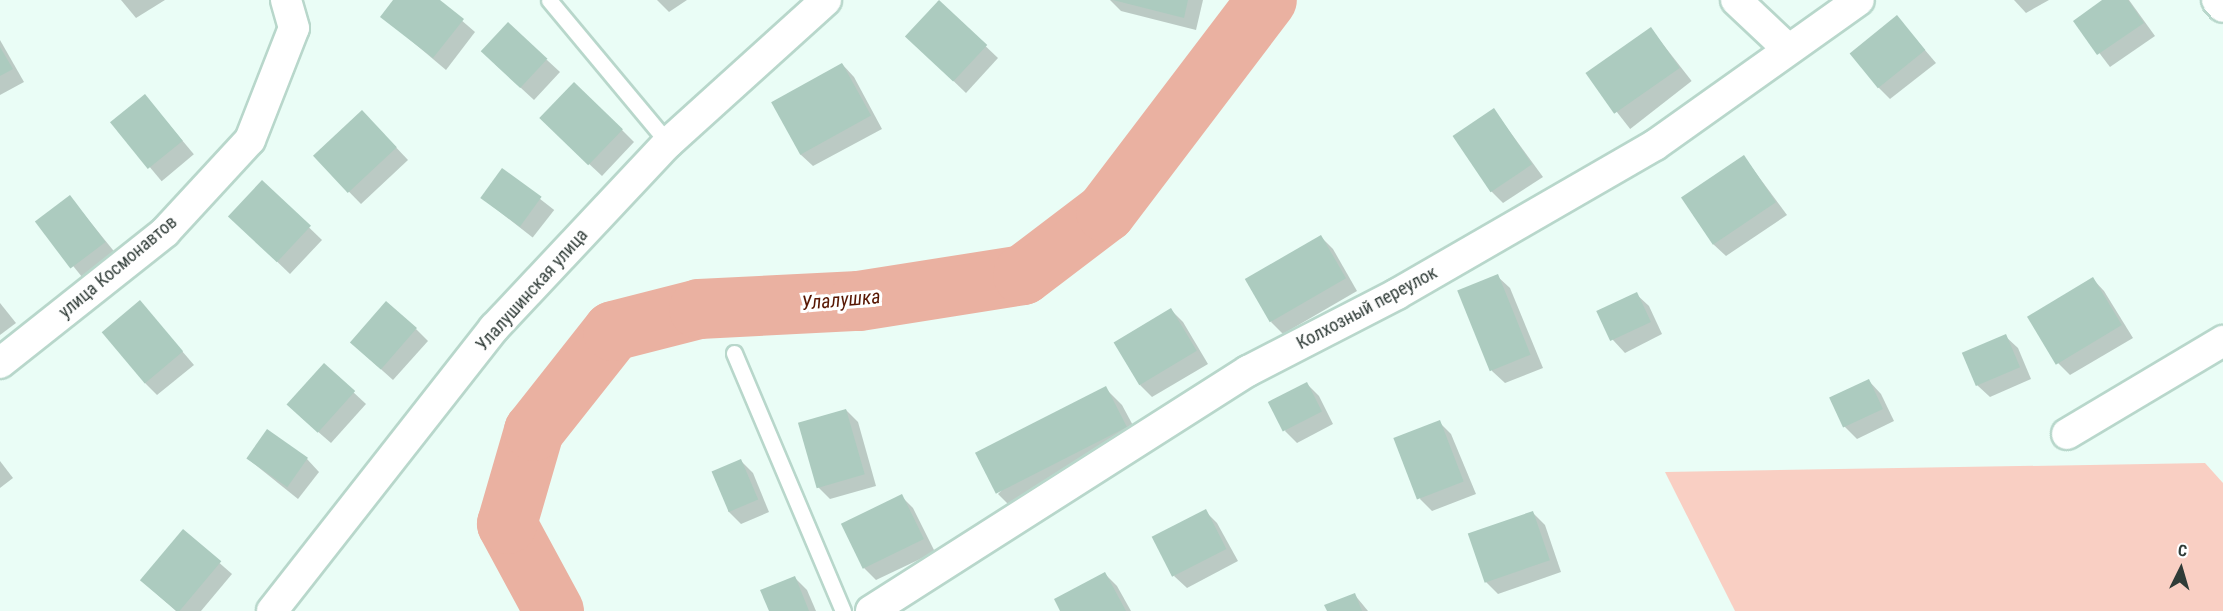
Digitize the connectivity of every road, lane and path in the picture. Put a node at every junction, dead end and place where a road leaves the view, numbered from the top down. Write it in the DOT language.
graph roads {
  1 [pos="286,0"];
  2 [pos="549,0"];
  3 [pos="826,0"];
  4 [pos="1736,0"];
  5 [pos="1859,0"];
  6 [pos="2217,0"];
  7 [pos="2223,8"];
  8 [pos="1787,48"];
  9 [pos="668,143"];
  10 [pos="2223,341"];
  11 [pos="734,352"];
  12 [pos="0,363"];
  13 [pos="2067,434"];
  14 [pos="272,611"];
  15 [pos="843,611"];
  16 [pos="871,611"];
  1 -- 12 [label="street, улица Космонавтов"];
  2 -- 9 [label="lane"];
  3 -- 9 [label="street, Улалушинская улица"];
  4 -- 8 [label="street"];
  5 -- 8 [label="street, Колхозный переулок"];
  6 -- 7 [label="street"];
  8 -- 16 [label="street, Колхозный переулок"];
  9 -- 14 [label="street, Улалушинская улица"];
  10 -- 13 [label="street"];
  11 -- 15 [label="lane"];
}
